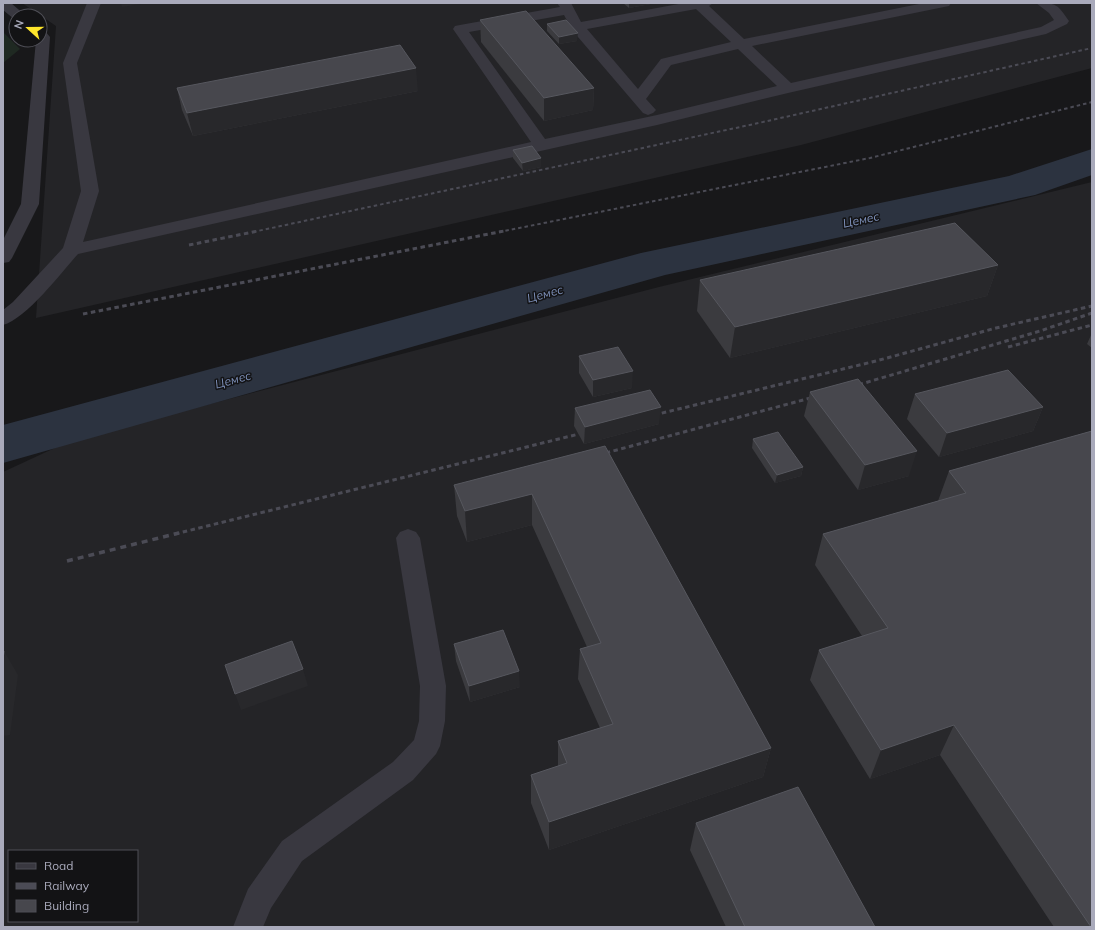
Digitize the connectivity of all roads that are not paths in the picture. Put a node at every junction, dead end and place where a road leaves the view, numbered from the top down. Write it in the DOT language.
graph roads {
  1 [pos="94,3"];
  2 [pos="701,3"];
  3 [pos="944,3"];
  4 [pos="1042,3"];
  5 [pos="566,7"];
  6 [pos="577,27"];
  7 [pos="741,44"];
  8 [pos="42,48"];
  9 [pos="788,88"];
  10 [pos="639,98"];
  11 [pos="657,120"];
  12 [pos="541,144"];
  13 [pos="72,250"];
  14 [pos="3,258"];
  15 [pos="3,319"];
  16 [pos="408,538"];
  17 [pos="248,927"];
  1 -- 13 [label="street"];
  2 -- 6 [label="street"];
  2 -- 7 [label="street"];
  3 -- 7 [label="street"];
  4 -- 9 [label="street"];
  5 -- 6 [label="street"];
  5 -- 12 [label="street"];
  6 -- 10 [label="street"];
  7 -- 9 [label="street"];
  7 -- 10 [label="street"];
  8 -- 14 [label="street"];
  9 -- 11 [label="street"];
  10 -- 11 [label="street"];
  11 -- 12 [label="street"];
  12 -- 13 [label="street"];
  13 -- 15 [label="street"];
  16 -- 17 [label="street"];
}
